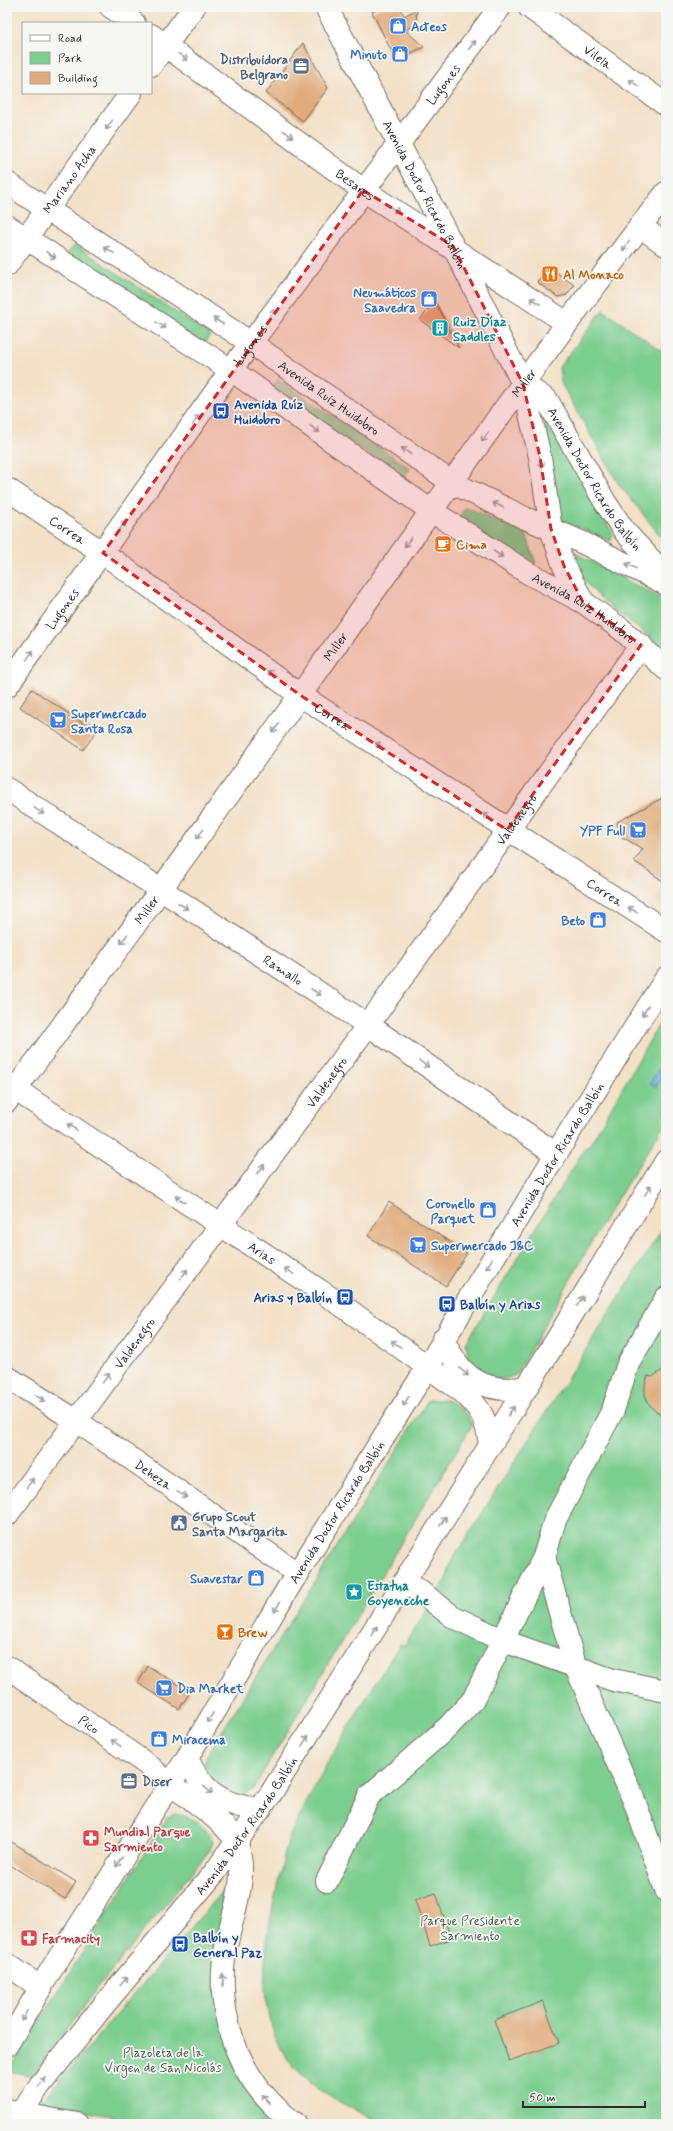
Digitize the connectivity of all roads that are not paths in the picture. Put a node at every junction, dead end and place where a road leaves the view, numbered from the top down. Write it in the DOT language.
graph roads {
  1 [pos="111,7"];
  2 [pos="194,7"];
  3 [pos="326,7"];
  4 [pos="500,7"];
  5 [pos="530,7"];
  6 [pos="133,22"];
  7 [pos="158,40"];
  8 [pos="152,61"];
  9 [pos="130,94"];
  10 [pos="666,105"];
  11 [pos="398,144"];
  12 [pos="7,183"];
  13 [pos="364,190"];
  14 [pos="666,193"];
  15 [pos="48,210"];
  16 [pos="7,226"];
  17 [pos="640,226"];
  18 [pos="26,238"];
  19 [pos="666,245"];
  20 [pos="453,246"];
  21 [pos="7,265"];
  22 [pos="568,323"];
  23 [pos="251,343"];
  24 [pos="231,370"];
  25 [pos="523,384"];
  26 [pos="451,482"];
  27 [pos="7,489"];
  28 [pos="430,510"];
  29 [pos="551,529"];
  30 [pos="103,552"];
  31 [pos="666,576"];
  32 [pos="666,584"];
  33 [pos="583,602"];
  34 [pos="641,645"];
  35 [pos="666,669"];
  36 [pos="7,686"];
  37 [pos="300,695"];
  38 [pos="7,789"];
  39 [pos="507,830"];
  40 [pos="159,890"];
  41 [pos="666,932"];
  42 [pos="666,978"];
  43 [pos="368,1025"];
  44 [pos="10,1092"];
  45 [pos="556,1154"];
  46 [pos="666,1160"];
  47 [pos="220,1225"];
  48 [pos="666,1298"];
  49 [pos="443,1339"];
  50 [pos="427,1368"];
  51 [pos="7,1377"];
  52 [pos="527,1386"];
  53 [pos="75,1420"];
  54 [pos="490,1444"];
  55 [pos="7,1515"];
  56 [pos="544,1557"];
  57 [pos="298,1574"];
  58 [pos="403,1584"];
  59 [pos="504,1640"];
  60 [pos="575,1665"];
  61 [pos="7,1667"];
  62 [pos="666,1691"];
  63 [pos="187,1758"];
  64 [pos="169,1784"];
  65 [pos="260,1809"];
  66 [pos="236,1842"];
  67 [pos="326,1881"];
  68 [pos="666,1890"];
  69 [pos="7,1964"];
  70 [pos="41,1988"];
  71 [pos="7,2045"];
  72 [pos="13,2116"];
  73 [pos="77,2124"];
  74 [pos="296,2124"];
  1 -- 6 [label="street"];
  2 -- 7 [label="street"];
  3 -- 11 [label="street, Avenida Doctor Ricardo Balbín"];
  11 -- 4 [label="street, Lugones, one-way"];
  10 -- 5 [label="street, Vilela, one-way"];
  7 -- 8 [label="street"];
  7 -- 13 [label="street, Besares, one-way"];
  9 -- 15 [label="street, Mariano Acha, one-way"];
  11 -- 13 [label="street, Lugones"];
  11 -- 20 [label="street, Avenida Doctor Ricardo Balbín"];
  12 -- 15 [label="street, Avenida Ruiz Huidobro"];
  13 -- 20 [label="street, Besares, one-way"];
  23 -- 13 [label="street, Lugones, one-way"];
  14 -- 17 [label="street, Miller"];
  15 -- 18 [label="street, Mariano Acha"];
  23 -- 15 [label="street, Avenida Ruiz Huidobro, one-way"];
  16 -- 18 [label="street, Avenida Ruiz Huidobro"];
  17 -- 19 [label="street"];
  17 -- 22 [label="street, Miller, one-way"];
  18 -- 21 [label="street, Mariano Acha"];
  18 -- 24 [label="street, Avenida Ruiz Huidobro, one-way"];
  22 -- 20 [label="street, Besares, one-way"];
  20 -- 25 [label="street, Avenida Doctor Ricardo Balbín"];
  22 -- 25 [label="street, Miller"];
  23 -- 24 [label="street, Lugones"];
  26 -- 23 [label="street, Avenida Ruiz Huidobro, one-way"];
  24 -- 28 [label="street, Avenida Ruiz Huidobro, one-way"];
  30 -- 24 [label="street, Lugones, one-way"];
  25 -- 26 [label="street, Miller, one-way"];
  25 -- 29 [label="street, Avenida Doctor Ricardo Balbín, one-way"];
  25 -- 31 [label="street, Avenida Doctor Ricardo Balbín"];
  26 -- 28 [label="street, Miller"];
  29 -- 26 [label="street, Avenida Ruiz Huidobro, one-way"];
  27 -- 30 [label="street, Correa"];
  28 -- 33 [label="street, Avenida Ruiz Huidobro, one-way"];
  28 -- 37 [label="street, Miller, one-way"];
  32 -- 29 [label="street, Avenida Ruiz Huidobro, one-way"];
  29 -- 33 [label="street, Avenida Doctor Ricardo Balbín"];
  36 -- 30 [label="street, Lugones, one-way"];
  37 -- 30 [label="street, Correa, one-way"];
  33 -- 34 [label="street, Avenida Ruiz Huidobro"];
  34 -- 35 [label="street"];
  34 -- 39 [label="street, Valdenegro"];
  39 -- 37 [label="street, Correa, one-way"];
  37 -- 40 [label="street, Miller, one-way"];
  38 -- 40 [label="street, Ramallo, one-way"];
  41 -- 39 [label="street, Correa, one-way"];
  39 -- 43 [label="street, Valdenegro"];
  40 -- 43 [label="street, Ramallo, one-way"];
  40 -- 44 [label="street, Miller, one-way"];
  42 -- 45 [label="street, Avenida Doctor Ricardo Balbín, one-way"];
  43 -- 45 [label="street, Ramallo, one-way"];
  47 -- 43 [label="street, Valdenegro, one-way"];
  47 -- 44 [label="street, Arias, one-way"];
  45 -- 49 [label="street, Avenida Doctor Ricardo Balbín, one-way"];
  52 -- 46 [label="street, Avenida Doctor Ricardo Balbín, one-way"];
  50 -- 47 [label="street, Arias, one-way"];
  53 -- 47 [label="street, Valdenegro, one-way"];
  48 -- 56 [label="street"];
  49 -- 50 [label="street, Avenida Doctor Ricardo Balbín"];
  49 -- 52 [label="street, one-way"];
  50 -- 54 [label="street, Arias"];
  50 -- 57 [label="street, Avenida Doctor Ricardo Balbín, one-way"];
  51 -- 53 [label="street, Deheza, one-way"];
  54 -- 52 [label="street, Avenida Doctor Ricardo Balbín, one-way"];
  55 -- 53 [label="street, Valdenegro, one-way"];
  53 -- 57 [label="street, Deheza, one-way"];
  58 -- 54 [label="street, Avenida Doctor Ricardo Balbín, one-way"];
  56 -- 59 [label="street"];
  56 -- 60 [label="street"];
  57 -- 63 [label="street, Avenida Doctor Ricardo Balbín, one-way"];
  58 -- 59 [label="street"];
  65 -- 58 [label="street, Avenida Doctor Ricardo Balbín, one-way"];
  59 -- 60 [label="street"];
  59 -- 67 [label="street"];
  60 -- 62 [label="street"];
  60 -- 68 [label="street"];
  64 -- 61 [label="street, Pico, one-way"];
  63 -- 64 [label="street, Avenida Doctor Ricardo Balbín"];
  63 -- 65 [label="street, one-way"];
  64 -- 66 [label="street, Pico"];
  64 -- 70 [label="street, Avenida Doctor Ricardo Balbín, one-way"];
  65 -- 66 [label="street, Avenida Doctor Ricardo Balbín"];
  72 -- 66 [label="street, Avenida Doctor Ricardo Balbín, one-way"];
  74 -- 66 [label="street, one-way"];
  69 -- 70 [label="street"];
  70 -- 71 [label="street, Avenida Doctor Ricardo Balbín, one-way"];
  72 -- 73 [label="street"];
}
